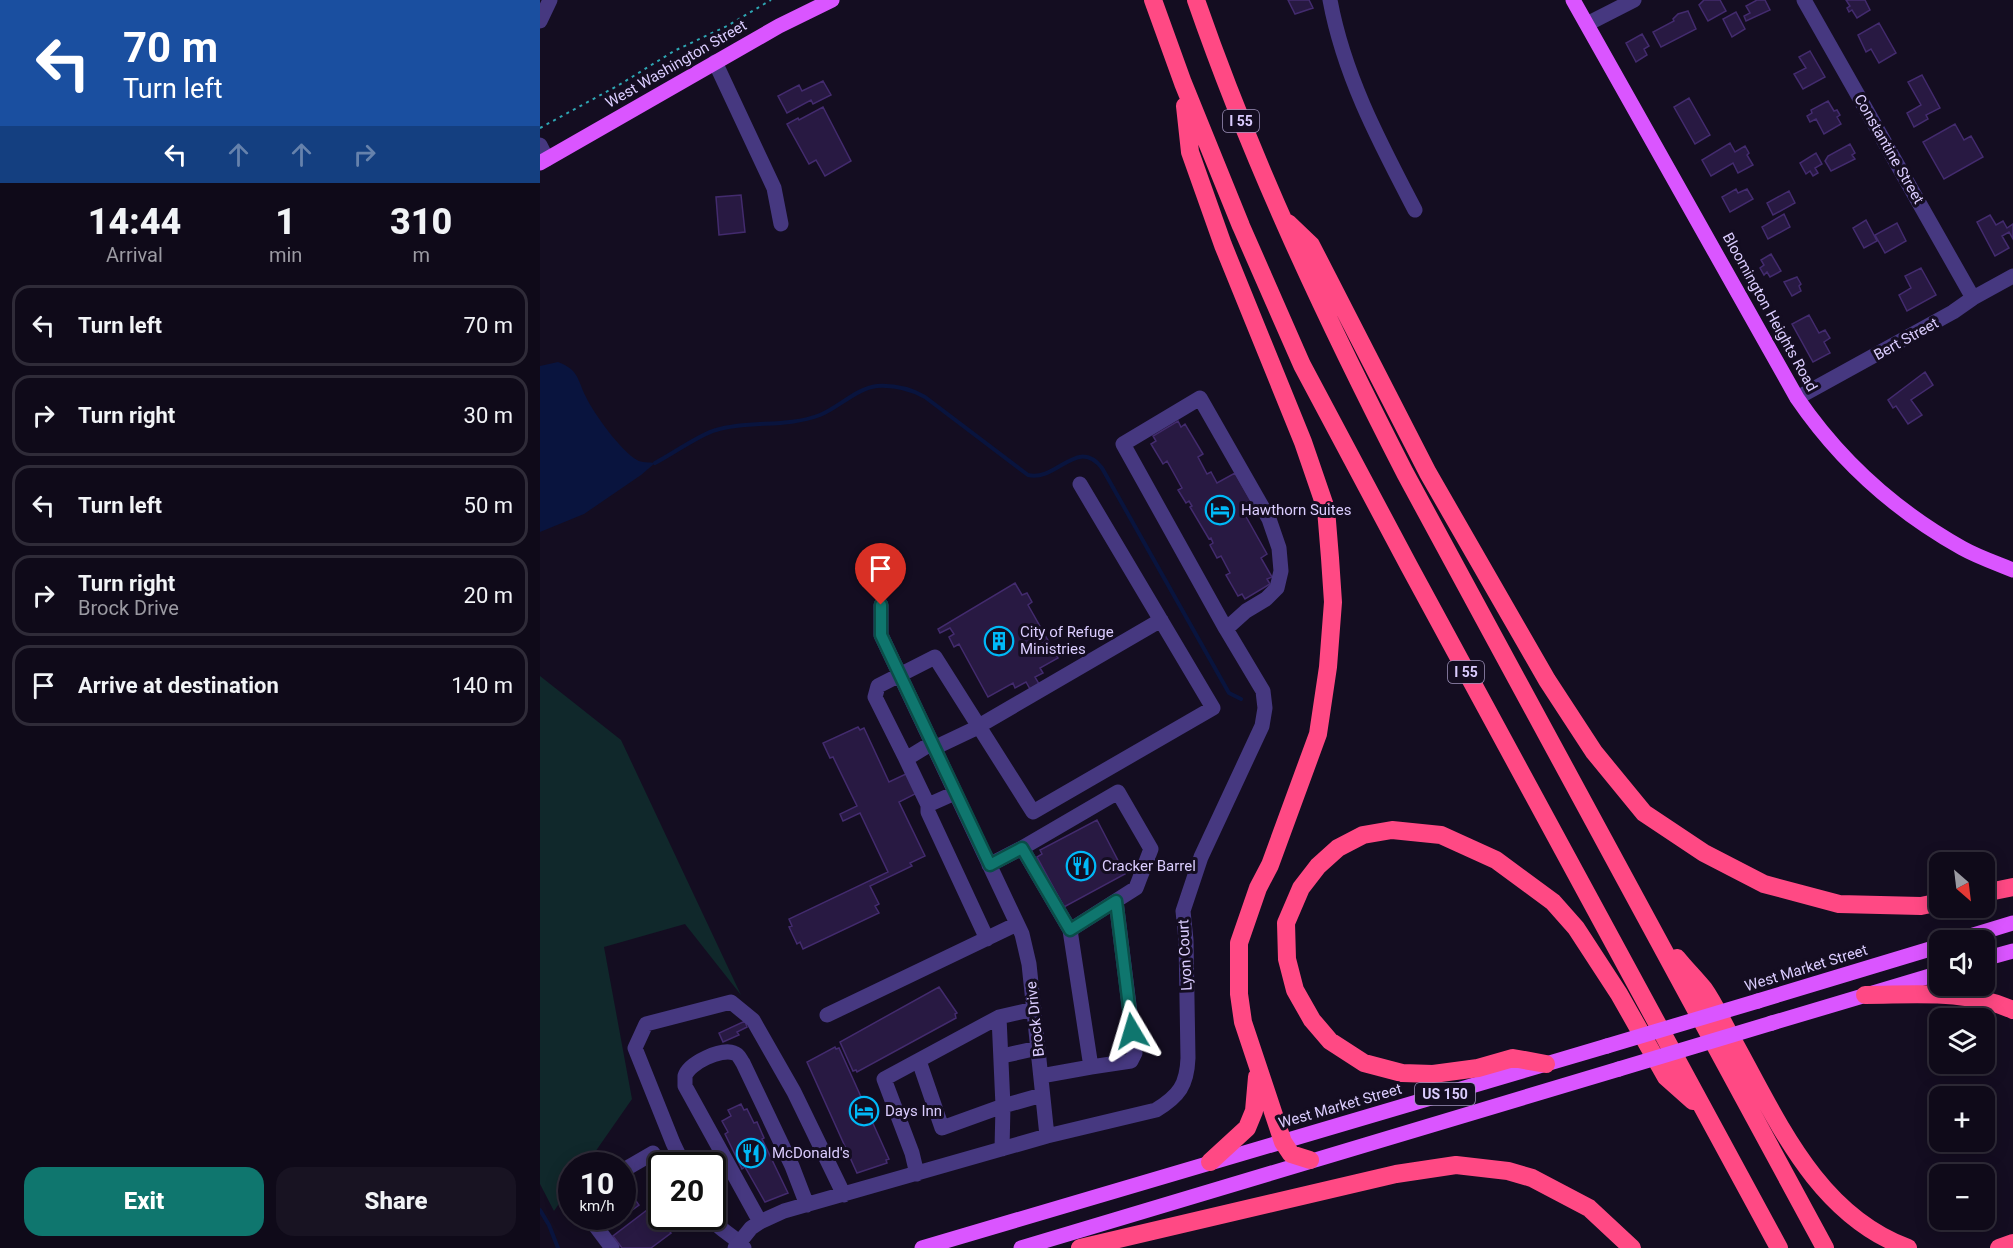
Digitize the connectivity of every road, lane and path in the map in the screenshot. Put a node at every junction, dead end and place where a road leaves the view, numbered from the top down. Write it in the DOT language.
graph roads {
  1 [pos="550,0"];
  2 [pos="771,0"];
  3 [pos="832,0"];
  4 [pos="1153,0"];
  5 [pos="1196,0"];
  6 [pos="1330,0"];
  7 [pos="1564,0"];
  8 [pos="1634,0"];
  9 [pos="1804,0"];
  10 [pos="1580,9"];
  11 [pos="540,21"];
  12 [pos="715,62"];
  13 [pos="1183,83"];
  14 [pos="540,128"];
  15 [pos="542,156"];
  16 [pos="1414,210"];
  17 [pos="1281,216"];
  18 [pos="781,224"];
  19 [pos="2013,276"];
  20 [pos="1973,298"];
  21 [pos="1797,398"];
  22 [pos="1080,484"];
  23 [pos="2013,570"];
  24 [pos="881,605"];
  25 [pos="1161,621"];
  26 [pos="1226,629"];
  27 [pos="900,675"];
  28 [pos="980,726"];
  29 [pos="933,745"];
  30 [pos="906,759"];
  31 [pos="956,793"];
  32 [pos="928,805"];
  33 [pos="1022,848"];
  34 [pos="990,865"];
  35 [pos="2013,887"];
  36 [pos="1995,891"];
  37 [pos="1116,901"];
  38 [pos="1929,904"];
  39 [pos="2013,923"];
  40 [pos="1017,924"];
  41 [pos="1070,930"];
  42 [pos="1990,930"];
  43 [pos="1654,932"];
  44 [pos="987,939"];
  45 [pos="1929,949"];
  46 [pos="2013,951"];
  47 [pos="1995,956"];
  48 [pos="1929,976"];
  49 [pos="1865,995"];
  50 [pos="1034,1009"];
  51 [pos="2013,1010"];
  52 [pos="827,1015"];
  53 [pos="999,1017"];
  54 [pos="1038,1048"];
  55 [pos="1002,1056"];
  56 [pos="919,1061"];
  57 [pos="1546,1064"];
  58 [pos="1091,1067"];
  59 [pos="1257,1069"];
  60 [pos="1041,1076"];
  61 [pos="1042,1095"];
  62 [pos="1002,1106"];
  63 [pos="1704,1112"];
  64 [pos="1047,1136"];
  65 [pos="1282,1142"];
  66 [pos="1002,1149"];
  67 [pos="677,1152"];
  68 [pos="1310,1160"];
  69 [pos="1210,1162"];
  70 [pos="917,1174"];
  71 [pos="844,1195"];
  72 [pos="807,1205"];
  73 [pos="760,1222"];
  74 [pos="598,1230"];
  75 [pos="722,1230"];
  76 [pos="2013,1243"];
  77 [pos="740,1246"];
  78 [pos="612,1248"];
  79 [pos="922,1248"];
  80 [pos="1021,1248"];
  81 [pos="1080,1248"];
  82 [pos="1632,1248"];
  83 [pos="1779,1248"];
  84 [pos="1825,1248"];
  85 [pos="1908,1248"];
  86 [pos="2000,1248"];
  1 -- 11 [label="street"];
  2 -- 14 [label="path"];
  3 -- 12 [label="main road, West Washington Street"];
  4 -- 13 [label="highway, I 55"];
  5 -- 17 [label="highway, I 55"];
  6 -- 16 [label="street"];
  7 -- 10 [label="main road"];
  8 -- 10 [label="street"];
  9 -- 20 [label="street, Constantine Street"];
  10 -- 21 [label="main road, Bloomington Heights Road"];
  12 -- 15 [label="main road, West Washington Street"];
  12 -- 18 [label="street"];
  13 -- 59 [label="highway"];
  13 -- 63 [label="highway, I 55"];
  17 -- 38 [label="highway"];
  17 -- 43 [label="highway, I 55"];
  19 -- 20 [label="street, Bert Street"];
  20 -- 21 [label="street, Bert Street"];
  21 -- 23 [label="main road, Bloomington Heights Road"];
  22 -- 25 [label="street"];
  24 -- 27 [label="street, Brock Drive"];
  25 -- 28 [label="street"];
  25 -- 28 [label="street"];
  26 -- 26 [label="street, Lyon Court"];
  26 -- 64 [label="street, Lyon Court"];
  27 -- 28 [label="street"];
  27 -- 29 [label="street, Brock Drive"];
  27 -- 30 [label="street"];
  28 -- 29 [label="street"];
  29 -- 30 [label="street"];
  29 -- 31 [label="street, Brock Drive"];
  30 -- 32 [label="street"];
  31 -- 32 [label="street"];
  31 -- 34 [label="street, Brock Drive"];
  32 -- 44 [label="street"];
  33 -- 34 [label="street"];
  33 -- 37 [label="street"];
  33 -- 41 [label="street"];
  34 -- 40 [label="street, Brock Drive"];
  35 -- 36 [label="highway"];
  37 -- 41 [label="street"];
  37 -- 58 [label="street"];
  39 -- 42 [label="main road"];
  40 -- 44 [label="street"];
  40 -- 50 [label="street, Brock Drive"];
  41 -- 58 [label="street"];
  43 -- 84 [label="highway, I 55"];
  43 -- 85 [label="highway"];
  44 -- 52 [label="street"];
  45 -- 57 [label="main road, West Market Street / US 150, bridge"];
  46 -- 47 [label="main road"];
  48 -- 49 [label="main road, US 150"];
  49 -- 51 [label="highway"];
  49 -- 68 [label="main road, US 150, bridge"];
  50 -- 53 [label="street"];
  50 -- 54 [label="street, Brock Drive"];
  53 -- 55 [label="street"];
  53 -- 56 [label="street"];
  54 -- 55 [label="street"];
  54 -- 60 [label="street, Brock Drive"];
  55 -- 62 [label="street"];
  56 -- 62 [label="street"];
  56 -- 70 [label="street"];
  57 -- 63 [label="highway"];
  57 -- 65 [label="main road, West Market Street / US 150"];
  58 -- 60 [label="street"];
  59 -- 65 [label="highway"];
  59 -- 69 [label="highway"];
  60 -- 61 [label="street, Brock Drive"];
  61 -- 62 [label="street"];
  61 -- 64 [label="street, Brock Drive"];
  62 -- 66 [label="street"];
  63 -- 83 [label="highway, I 55"];
  64 -- 66 [label="street"];
  65 -- 68 [label="highway"];
  65 -- 69 [label="main road, West Market Street / US 150"];
  66 -- 70 [label="street"];
  67 -- 71 [label="street"];
  68 -- 80 [label="main road, US 150"];
  69 -- 79 [label="main road, West Market Street / US 150"];
  70 -- 71 [label="street"];
  71 -- 72 [label="street"];
  72 -- 73 [label="street"];
  72 -- 73 [label="street"];
  73 -- 77 [label="street"];
  74 -- 78 [label="street"];
  75 -- 77 [label="street"];
  76 -- 86 [label="highway"];
  81 -- 82 [label="highway"];
}
